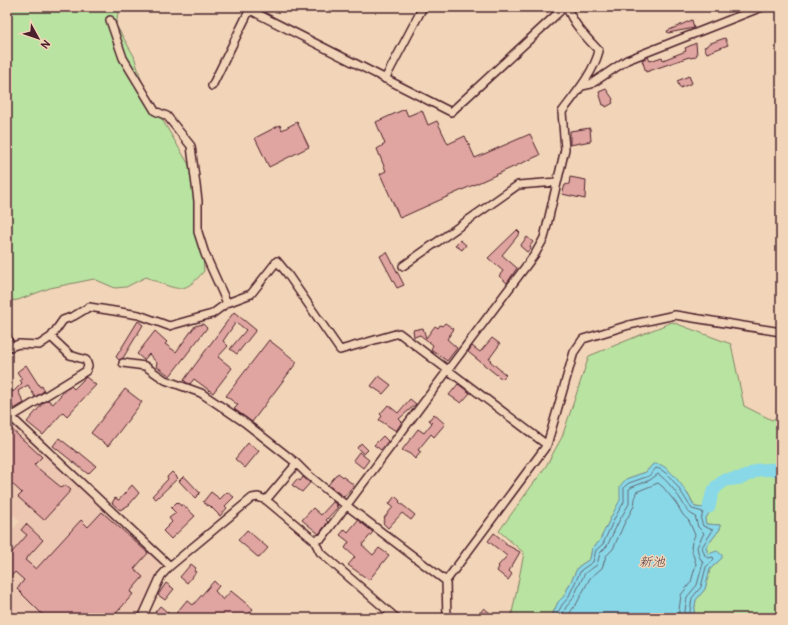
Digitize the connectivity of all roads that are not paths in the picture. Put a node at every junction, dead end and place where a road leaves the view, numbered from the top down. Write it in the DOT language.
graph roads {
  1 [pos="422,7"];
  2 [pos="564,7"];
  3 [pos="567,7"];
  4 [pos="762,7"];
  5 [pos="250,8"];
  6 [pos="110,20"];
  7 [pos="385,79"];
  8 [pos="212,86"];
  9 [pos="582,86"];
  10 [pos="557,182"];
  11 [pos="403,266"];
  12 [pos="226,303"];
  13 [pos="781,332"];
  14 [pos="7,336"];
  15 [pos="51,338"];
  16 [pos="8,347"];
  17 [pos="123,363"];
  18 [pos="448,370"];
  19 [pos="8,416"];
  20 [pos="547,445"];
  21 [pos="294,462"];
  22 [pos="266,500"];
  23 [pos="347,506"];
  24 [pos="314,540"];
  25 [pos="170,566"];
  26 [pos="446,581"];
  27 [pos="142,618"];
  28 [pos="396,618"];
  29 [pos="447,618"];
  1 -- 7 [label="street"];
  2 -- 7 [label="street"];
  3 -- 9 [label="street"];
  4 -- 9 [label="street"];
  5 -- 7 [label="street"];
  5 -- 8 [label="street"];
  6 -- 12 [label="street"];
  9 -- 10 [label="street"];
  10 -- 11 [label="street"];
  10 -- 18 [label="street"];
  12 -- 15 [label="street"];
  12 -- 18 [label="street"];
  13 -- 20 [label="street"];
  14 -- 16 [label="street"];
  15 -- 16 [label="street"];
  15 -- 19 [label="street"];
  17 -- 21 [label="street"];
  18 -- 20 [label="street"];
  18 -- 23 [label="street"];
  19 -- 25 [label="street"];
  20 -- 26 [label="street"];
  21 -- 22 [label="street"];
  21 -- 23 [label="street"];
  22 -- 24 [label="street"];
  22 -- 25 [label="street"];
  23 -- 24 [label="street"];
  23 -- 26 [label="street"];
  24 -- 28 [label="street"];
  25 -- 27 [label="street"];
  26 -- 29 [label="street"];
}
